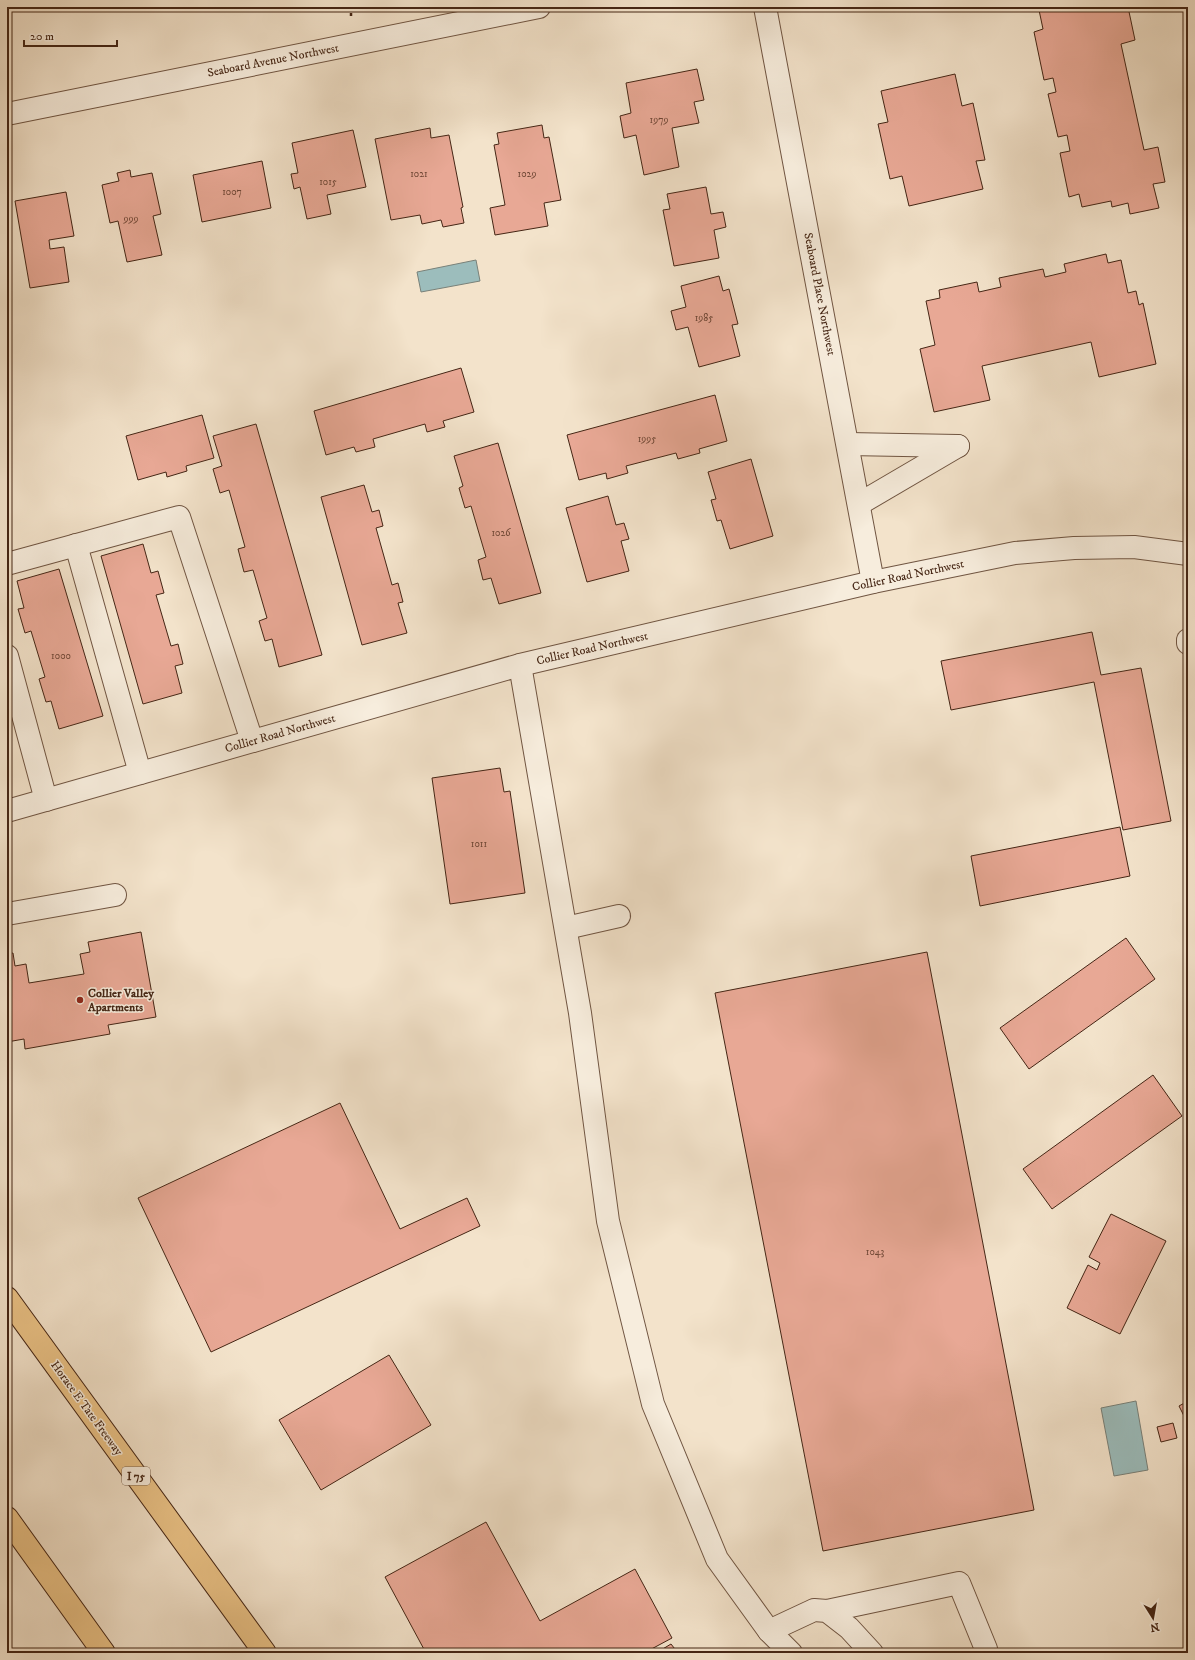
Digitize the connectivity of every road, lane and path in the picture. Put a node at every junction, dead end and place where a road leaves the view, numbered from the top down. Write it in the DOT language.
graph roads {
  1 [pos="539,7"];
  2 [pos="765,7"];
  3 [pos="7,114"];
  4 [pos="848,444"];
  5 [pos="859,504"];
  6 [pos="76,545"];
  7 [pos="1188,554"];
  8 [pos="7,564"];
  9 [pos="873,582"];
  10 [pos="1188,640"];
  11 [pos="1188,644"];
  12 [pos="7,656"];
  13 [pos="520,665"];
  14 [pos="252,741"];
  15 [pos="140,774"];
  16 [pos="46,800"];
  17 [pos="7,811"];
  18 [pos="115,895"];
  19 [pos="7,914"];
  20 [pos="619,916"];
  21 [pos="566,928"];
  22 [pos="7,1298"];
  23 [pos="7,1518"];
  24 [pos="828,1611"];
  25 [pos="769,1632"];
  26 [pos="104,1653"];
  27 [pos="265,1653"];
  28 [pos="791,1653"];
  29 [pos="872,1653"];
  30 [pos="986,1653"];
  1 -- 3 [label="street, Seaboard Avenue Northwest"];
  2 -- 4 [label="street, Seaboard Place Northwest"];
  4 -- 5 [label="street, Seaboard Place Northwest"];
  4 -- 5 [label="street"];
  5 -- 9 [label="street, Seaboard Place Northwest"];
  6 -- 8 [label="street"];
  6 -- 14 [label="street"];
  6 -- 15 [label="street"];
  7 -- 9 [label="street, Collier Road Northwest"];
  9 -- 13 [label="street, Collier Road Northwest"];
  10 -- 11 [label="street"];
  12 -- 16 [label="street"];
  13 -- 14 [label="street, Collier Road Northwest"];
  13 -- 21 [label="street"];
  14 -- 15 [label="street, Collier Road Northwest"];
  15 -- 16 [label="street, Collier Road Northwest"];
  16 -- 17 [label="street, Collier Road Northwest"];
  18 -- 19 [label="street"];
  20 -- 21 [label="street"];
  21 -- 25 [label="street"];
  22 -- 27 [label="highway, Horace E Tate Freeway / I 75"];
  23 -- 26 [label="highway"];
  24 -- 25 [label="street"];
  24 -- 29 [label="street"];
  24 -- 30 [label="street"];
  25 -- 28 [label="street"];
}
